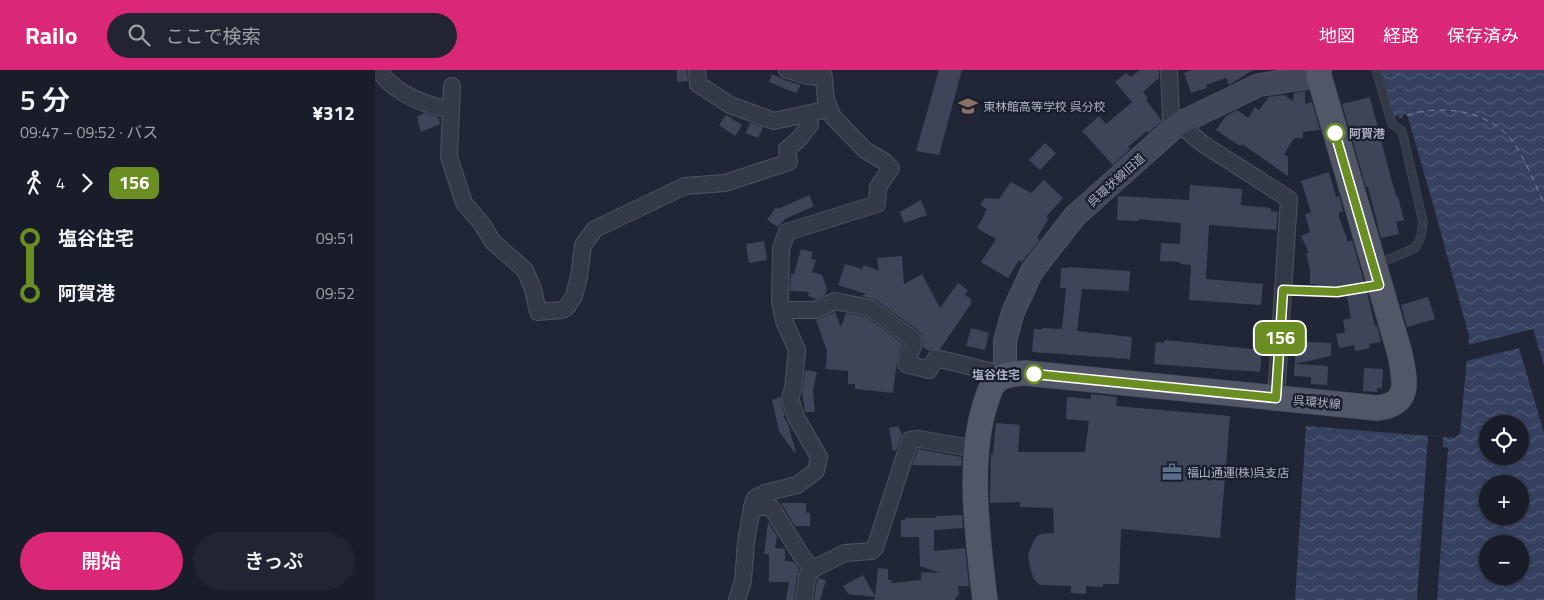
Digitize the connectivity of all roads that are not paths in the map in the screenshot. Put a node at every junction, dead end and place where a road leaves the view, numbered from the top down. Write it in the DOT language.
graph roads {
  1 [pos="382,70"];
  2 [pos="697,70"];
  3 [pos="787,70"];
  4 [pos="1169,70"];
  5 [pos="1376,70"];
  6 [pos="1319,73"];
  7 [pos="823,74"];
  8 [pos="1260,77"];
  9 [pos="452,86"];
  10 [pos="829,109"];
  11 [pos="451,110"];
  12 [pos="803,115"];
  13 [pos="1178,124"];
  14 [pos="1376,276"];
  15 [pos="1283,290"];
  16 [pos="782,310"];
  17 [pos="1005,376"];
  18 [pos="1276,398"];
  19 [pos="977,449"];
  20 [pos="752,507"];
  21 [pos="813,569"];
  22 [pos="737,600"];
  23 [pos="804,600"];
  24 [pos="985,600"];
  1 -- 11 [label="street"];
  2 -- 12 [label="street"];
  3 -- 7 [label="street"];
  4 -- 13 [label="street"];
  5 -- 14 [label="lane"];
  6 -- 8 [label="street, 呉環状線旧道"];
  6 -- 14 [label="main road, 呉環状線"];
  7 -- 10 [label="street"];
  8 -- 13 [label="street, 呉環状線旧道"];
  9 -- 11 [label="street"];
  10 -- 12 [label="street"];
  10 -- 16 [label="street"];
  11 -- 12 [label="street"];
  13 -- 15 [label="street"];
  13 -- 17 [label="street, 呉環状線旧道"];
  14 -- 15 [label="lane"];
  14 -- 18 [label="main road, 呉環状線"];
  15 -- 18 [label="street"];
  16 -- 17 [label="street"];
  16 -- 20 [label="street"];
  17 -- 18 [label="main road, 呉環状線"];
  17 -- 19 [label="main road"];
  19 -- 21 [label="street"];
  19 -- 24 [label="main road"];
  20 -- 21 [label="street"];
  20 -- 22 [label="street"];
  21 -- 23 [label="street"];
}
